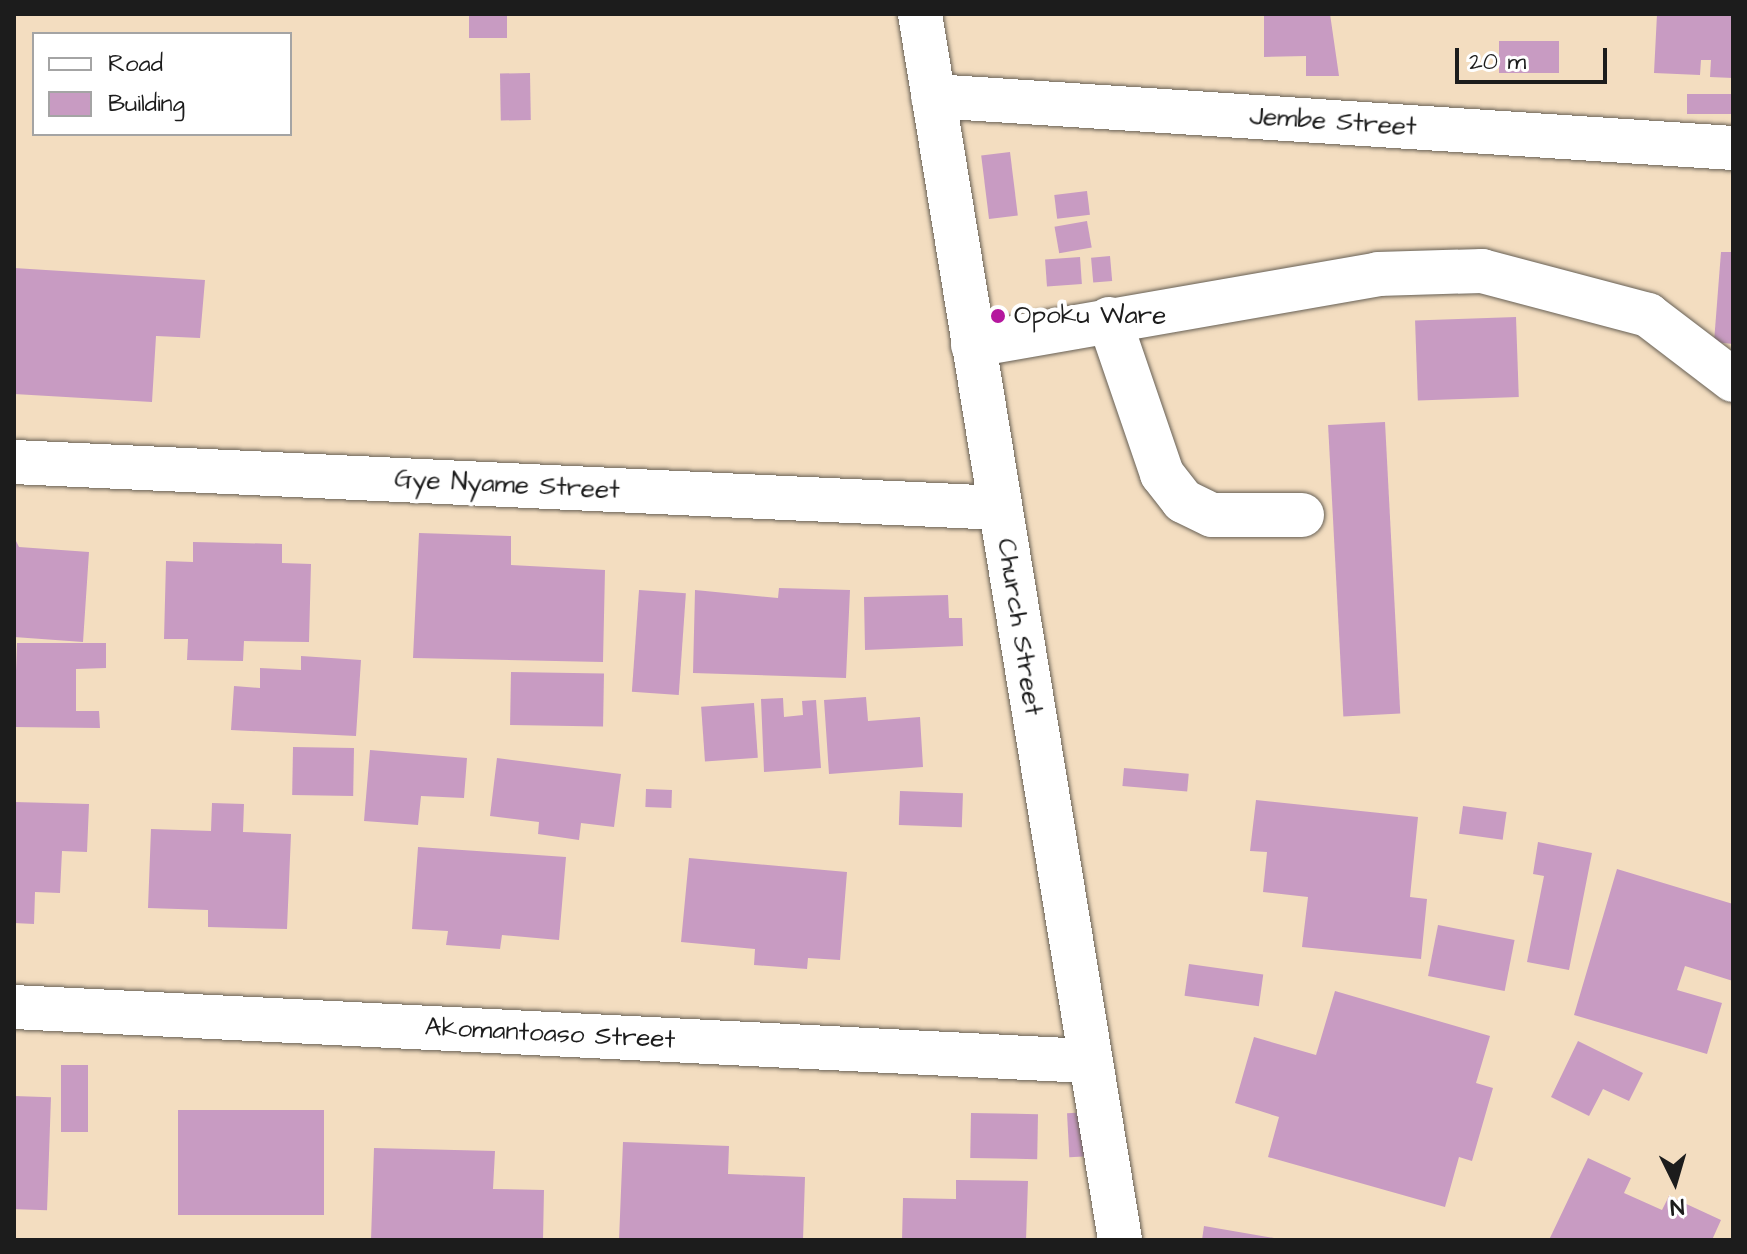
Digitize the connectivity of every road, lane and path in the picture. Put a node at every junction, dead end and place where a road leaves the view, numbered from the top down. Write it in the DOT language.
graph roads {
  1 [pos="920,14"];
  2 [pos="933,96"];
  3 [pos="1733,148"];
  4 [pos="1109,319"];
  5 [pos="973,345"];
  6 [pos="1733,380"];
  7 [pos="14,462"];
  8 [pos="1000,508"];
  9 [pos="1302,515"];
  10 [pos="14,1007"];
  11 [pos="1087,1061"];
  12 [pos="1120,1240"];
  1 -- 2 [label="street, Church Street"];
  2 -- 3 [label="street, Jembe Street"];
  2 -- 5 [label="street, Church Street"];
  4 -- 5 [label="street"];
  4 -- 6 [label="street"];
  4 -- 9 [label="street"];
  5 -- 8 [label="street, Church Street"];
  7 -- 8 [label="street, Gye Nyame Street"];
  8 -- 11 [label="street, Church Street"];
  10 -- 11 [label="street, Akomantoaso Street"];
  11 -- 12 [label="street, Church Street"];
}
